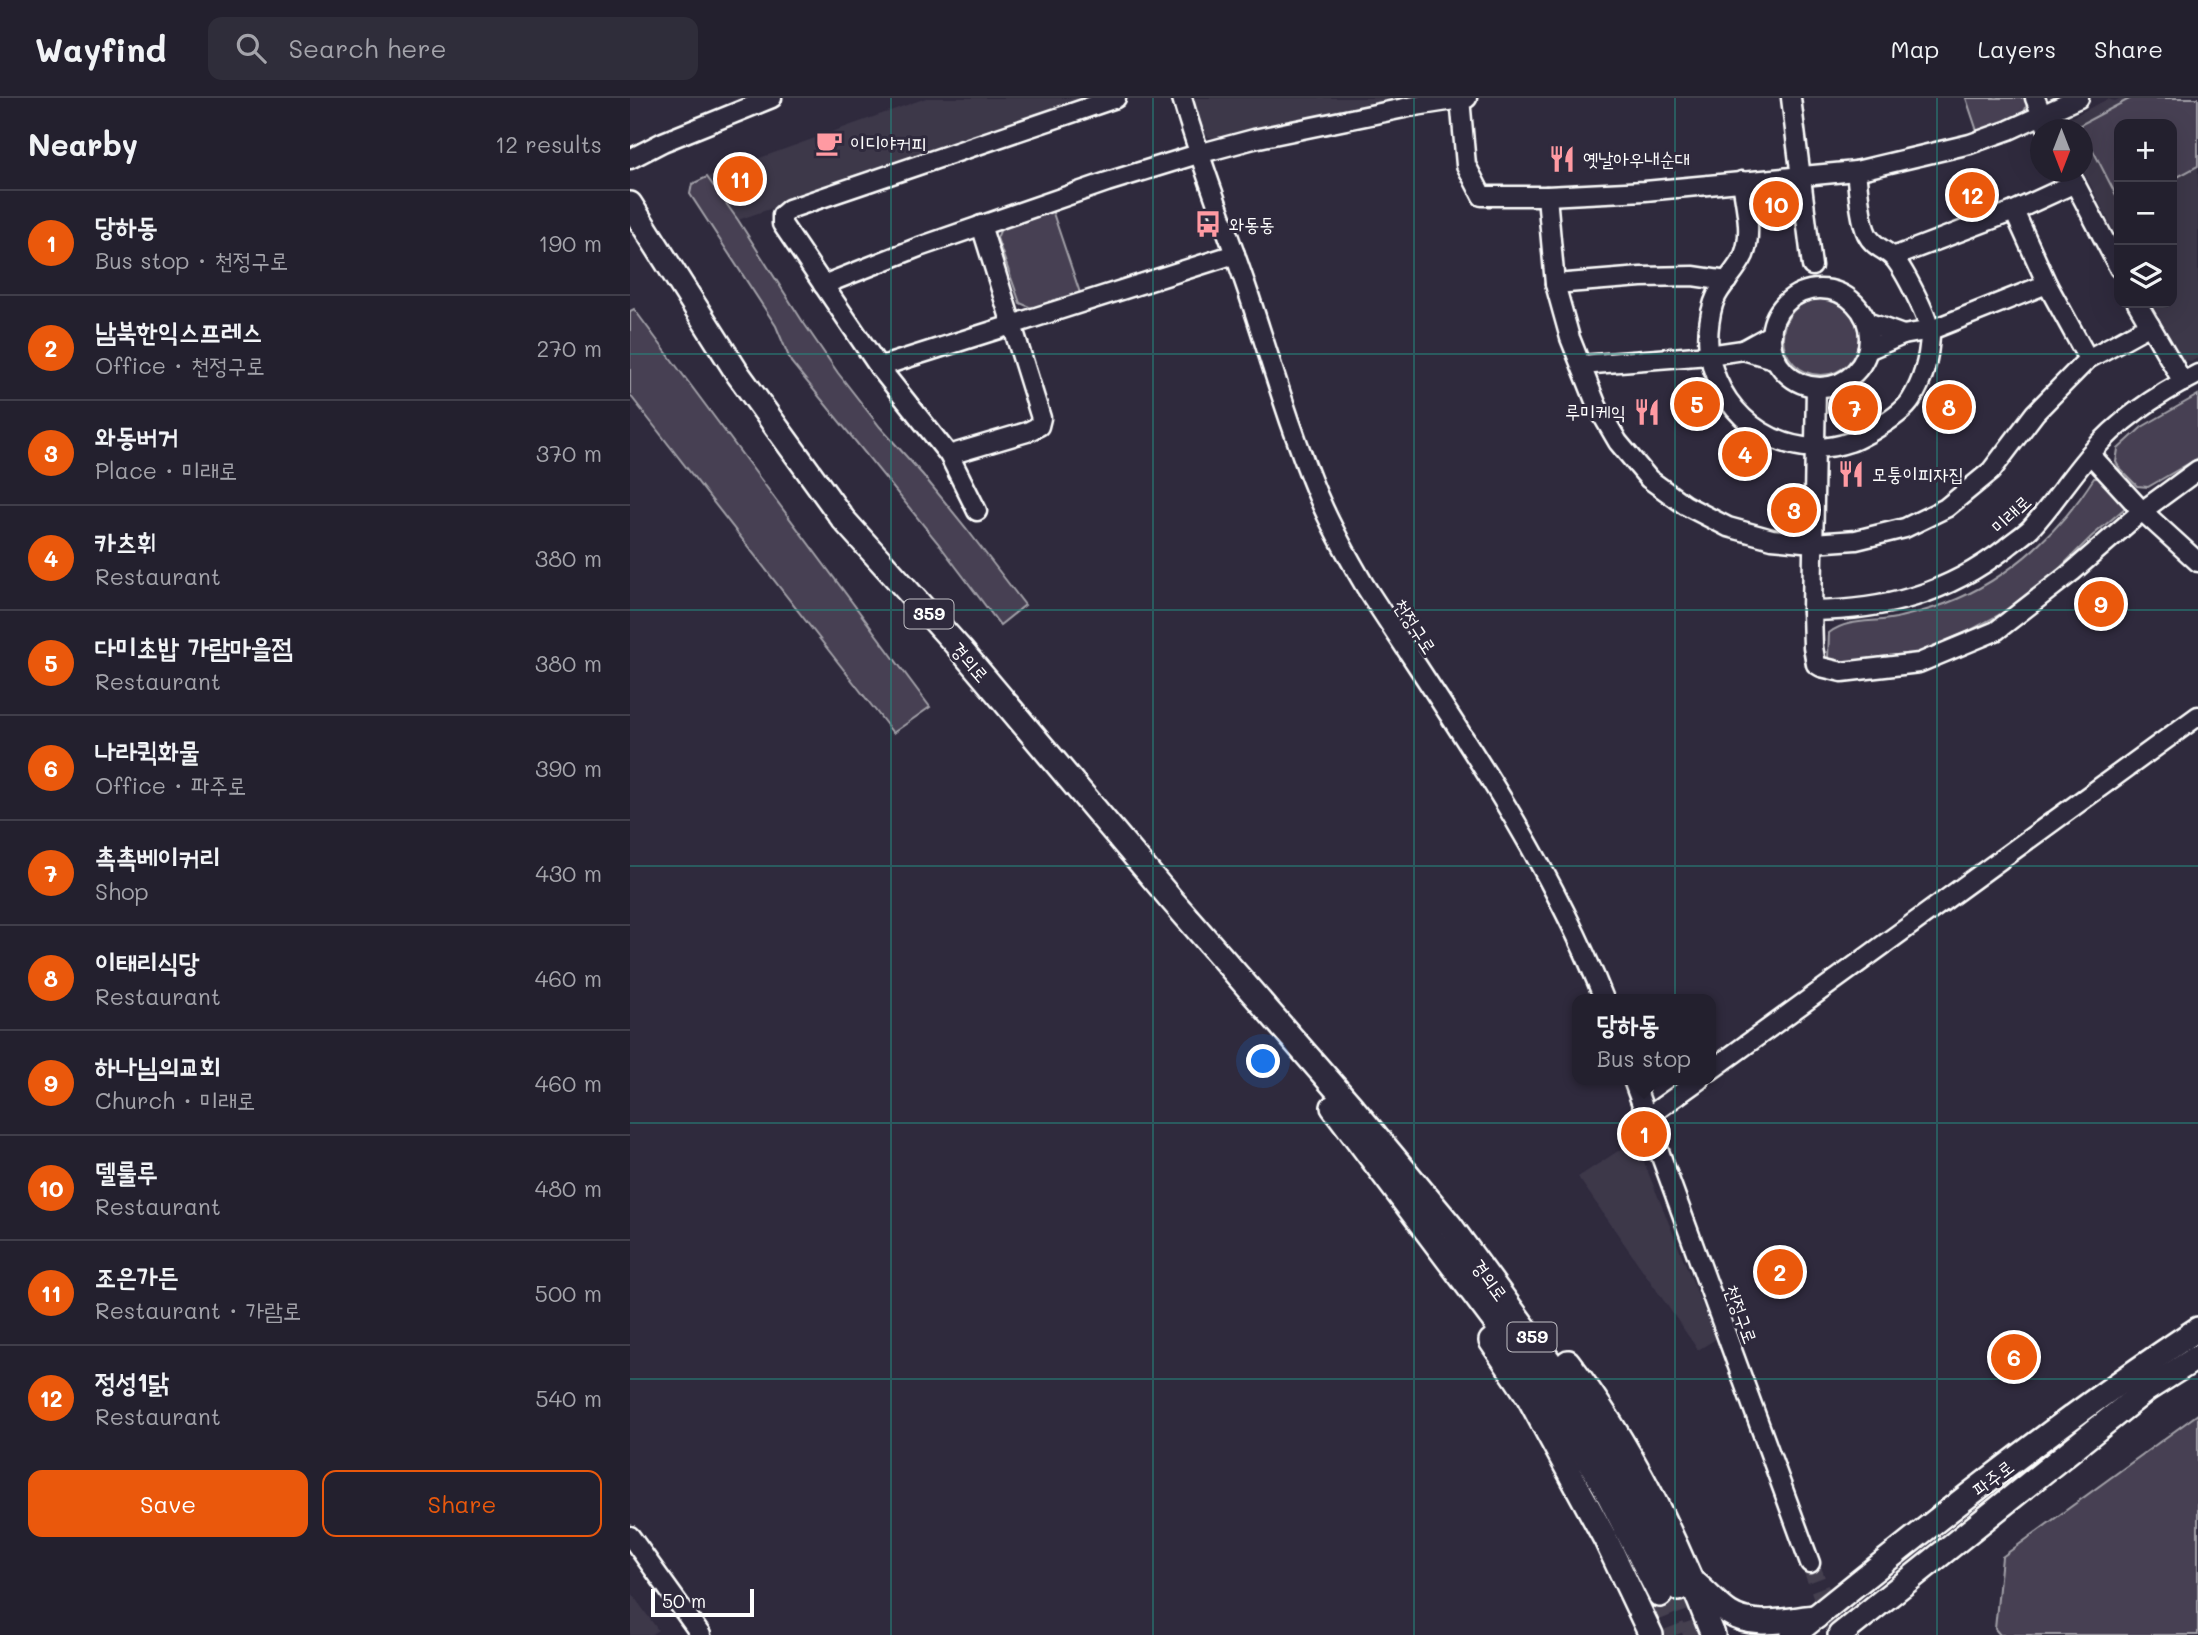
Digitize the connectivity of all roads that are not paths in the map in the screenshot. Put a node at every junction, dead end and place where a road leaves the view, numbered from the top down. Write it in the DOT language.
graph roads {
  1 [pos="772,98"];
  2 [pos="1116,98"];
  3 [pos="1182,98"];
  4 [pos="1460,98"];
  5 [pos="1467,98"];
  6 [pos="1791,98"];
  7 [pos="2079,98"];
  8 [pos="1368,107"];
  9 [pos="2041,114"];
  10 [pos="1198,154"];
  11 [pos="630,159"];
  12 [pos="1856,171"];
  13 [pos="1800,176"];
  14 [pos="1742,181"];
  15 [pos="2063,182"];
  16 [pos="2075,182"];
  17 [pos="1546,196"];
  18 [pos="630,204"];
  19 [pos="2014,211"];
  20 [pos="981,225"];
  21 [pos="1235,254"];
  22 [pos="1893,257"];
  23 [pos="2114,258"];
  24 [pos="1812,266"];
  25 [pos="1727,281"];
  26 [pos="1555,284"];
  27 [pos="2047,284"];
  28 [pos="823,285"];
  29 [pos="1831,290"];
  30 [pos="1798,294"];
  31 [pos="2140,308"];
  32 [pos="1867,322"];
  33 [pos="1014,324"];
  34 [pos="2150,325"];
  35 [pos="1931,330"];
  36 [pos="1772,334"];
  37 [pos="1903,335"];
  38 [pos="1743,350"];
  39 [pos="1868,350"];
  40 [pos="1709,355"];
  41 [pos="2088,359"];
  42 [pos="1777,360"];
  43 [pos="1581,365"];
  44 [pos="879,367"];
  45 [pos="2190,378"];
  46 [pos="1816,387"];
  47 [pos="1815,448"];
  48 [pos="2090,454"];
  49 [pos="949,456"];
  50 [pos="2198,470"];
  51 [pos="977,510"];
  52 [pos="2142,510"];
  53 [pos="1813,543"];
  54 [pos="2198,562"];
  55 [pos="1812,611"];
  56 [pos="2198,716"];
  57 [pos="1602,994"];
  58 [pos="1716,1067"];
  59 [pos="1635,1085"];
  60 [pos="1692,1085"];
  61 [pos="1344,1110"];
  62 [pos="1646,1118"];
  63 [pos="2198,1329"];
  64 [pos="2198,1357"];
  65 [pos="630,1536"];
  66 [pos="1810,1563"];
  67 [pos="1677,1588"];
  68 [pos="1816,1617"];
  69 [pos="1649,1631"];
  70 [pos="1711,1634"];
  71 [pos="701,1635"];
  72 [pos="1793,1635"];
  73 [pos="1840,1635"];
  1 -- 11 [label="street"];
  2 -- 28 [label="street"];
  3 -- 10 [label="street, 천정구로"];
  4 -- 5 [label="street"];
  4 -- 8 [label="street"];
  4 -- 17 [label="street"];
  6 -- 13 [label="street"];
  7 -- 9 [label="street"];
  8 -- 10 [label="street"];
  9 -- 12 [label="street"];
  10 -- 20 [label="street"];
  10 -- 21 [label="street, 천정구로"];
  12 -- 13 [label="street"];
  12 -- 22 [label="street"];
  13 -- 14 [label="street"];
  13 -- 24 [label="street"];
  14 -- 17 [label="street"];
  14 -- 25 [label="street"];
  15 -- 19 [label="street"];
  16 -- 23 [label="street"];
  17 -- 26 [label="street"];
  18 -- 61 [label="main road, 경의로 / 359"];
  19 -- 22 [label="street"];
  19 -- 27 [label="street"];
  20 -- 28 [label="street"];
  20 -- 33 [label="street"];
  21 -- 33 [label="street"];
  21 -- 57 [label="street, 천정구로"];
  22 -- 35 [label="street"];
  24 -- 29 [label="street"];
  24 -- 30 [label="street"];
  25 -- 26 [label="street"];
  25 -- 40 [label="street"];
  26 -- 43 [label="street"];
  27 -- 35 [label="street"];
  27 -- 41 [label="street"];
  28 -- 44 [label="street"];
  29 -- 30 [label="street"];
  29 -- 32 [label="street"];
  30 -- 36 [label="street"];
  31 -- 34 [label="street"];
  32 -- 37 [label="street"];
  32 -- 39 [label="street"];
  33 -- 44 [label="street"];
  33 -- 49 [label="street"];
  34 -- 41 [label="street"];
  34 -- 45 [label="street"];
  35 -- 37 [label="street"];
  35 -- 47 [label="street"];
  36 -- 38 [label="street"];
  36 -- 42 [label="street"];
  37 -- 39 [label="street"];
  38 -- 40 [label="street"];
  38 -- 42 [label="street"];
  39 -- 46 [label="street"];
  40 -- 43 [label="street"];
  40 -- 47 [label="street"];
  41 -- 53 [label="street"];
  42 -- 46 [label="street"];
  43 -- 53 [label="street"];
  44 -- 49 [label="street"];
  45 -- 48 [label="street, 미래로"];
  46 -- 47 [label="street"];
  47 -- 53 [label="street"];
  48 -- 52 [label="street"];
  48 -- 55 [label="street, 미래로"];
  49 -- 51 [label="street"];
  50 -- 52 [label="street"];
  52 -- 54 [label="street"];
  52 -- 55 [label="street"];
  53 -- 55 [label="street"];
  56 -- 58 [label="street"];
  59 -- 62 [label="street, 천정구로"];
  60 -- 62 [label="street"];
  61 -- 67 [label="main road, 경의로 / 359"];
  61 -- 67 [label="main road"];
  61 -- 69 [label="main road"];
  62 -- 66 [label="street, 천정구로"];
  63 -- 68 [label="main road, 파주로"];
  64 -- 73 [label="main road, 파주로"];
  65 -- 71 [label="street"];
  67 -- 68 [label="main road"];
  67 -- 70 [label="main road"];
  68 -- 72 [label="main road, 파주로"];
}
